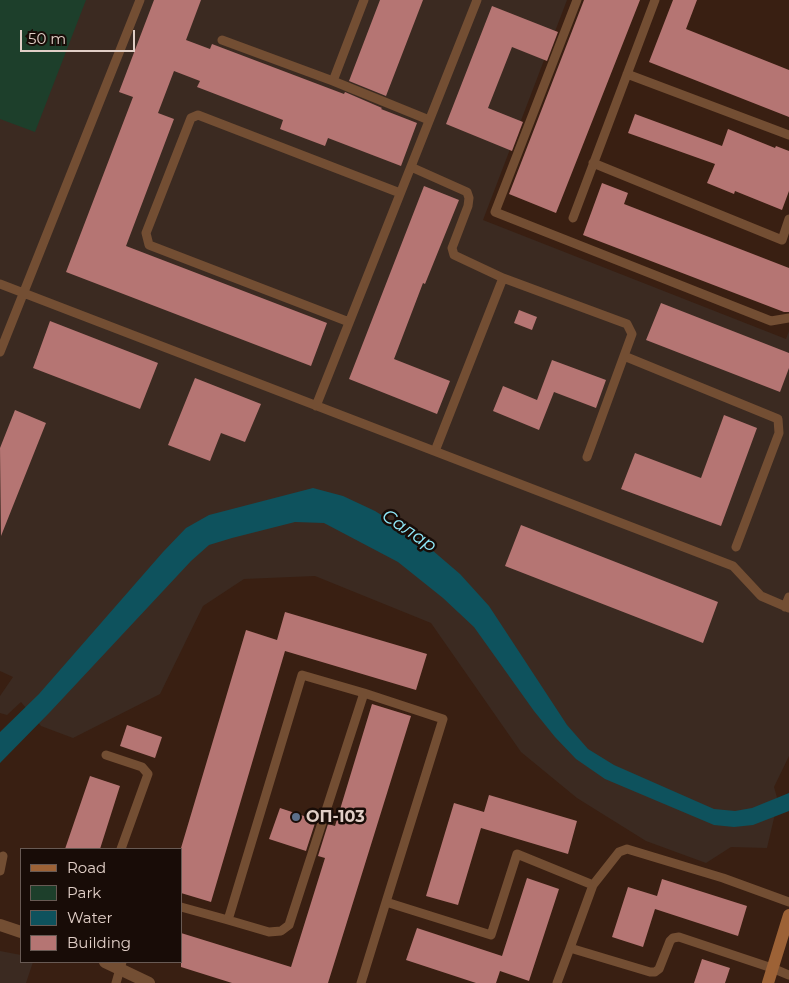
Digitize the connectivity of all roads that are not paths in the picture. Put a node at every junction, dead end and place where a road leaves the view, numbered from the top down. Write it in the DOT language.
graph roads {
  1 [pos="140,0"];
  2 [pos="364,0"];
  3 [pos="477,0"];
  4 [pos="577,0"];
  5 [pos="655,0"];
  6 [pos="222,40"];
  7 [pos="627,74"];
  8 [pos="333,81"];
  9 [pos="429,120"];
  10 [pos="789,135"];
  11 [pos="593,163"];
  12 [pos="411,166"];
  13 [pos="400,193"];
  14 [pos="573,218"];
  15 [pos="789,219"];
  16 [pos="503,278"];
  17 [pos="0,284"];
  18 [pos="789,318"];
  19 [pos="349,322"];
  20 [pos="0,352"];
  21 [pos="624,356"];
  22 [pos="316,406"];
  23 [pos="435,451"];
  24 [pos="587,456"];
  25 [pos="736,547"];
  26 [pos="789,596"];
  27 [pos="787,608"];
  28 [pos="364,692"];
  29 [pos="106,755"];
  30 [pos="121,848"];
  31 [pos="4,856"];
  32 [pos="0,871"];
  33 [pos="593,885"];
  34 [pos="386,902"];
  35 [pos="789,902"];
  36 [pos="182,907"];
  37 [pos="789,915"];
  38 [pos="228,920"];
  39 [pos="0,925"];
  40 [pos="20,932"];
  41 [pos="570,948"];
  42 [pos="121,966"];
  43 [pos="772,968"];
  44 [pos="789,976"];
  45 [pos="145,982"];
  46 [pos="116,983"];
  47 [pos="361,983"];
  48 [pos="557,983"];
  49 [pos="768,983"];
  1 -- 20 [label="lane"];
  2 -- 8 [label="lane"];
  3 -- 9 [label="lane"];
  4 -- 18 [label="lane"];
  5 -- 7 [label="lane"];
  6 -- 8 [label="lane"];
  7 -- 10 [label="lane"];
  7 -- 11 [label="lane"];
  8 -- 9 [label="lane"];
  9 -- 12 [label="lane"];
  11 -- 14 [label="lane"];
  11 -- 15 [label="lane"];
  12 -- 13 [label="lane"];
  12 -- 16 [label="lane"];
  13 -- 19 [label="lane"];
  13 -- 19 [label="lane"];
  16 -- 21 [label="lane"];
  16 -- 23 [label="lane"];
  17 -- 22 [label="lane"];
  19 -- 22 [label="lane"];
  21 -- 24 [label="lane"];
  21 -- 25 [label="lane"];
  22 -- 23 [label="lane"];
  23 -- 27 [label="lane"];
  26 -- 27 [label="lane"];
  28 -- 34 [label="lane"];
  28 -- 38 [label="lane"];
  28 -- 38 [label="lane"];
  29 -- 30 [label="lane"];
  31 -- 32 [label="lane"];
  33 -- 34 [label="lane"];
  33 -- 35 [label="lane"];
  33 -- 41 [label="lane"];
  34 -- 47 [label="lane"];
  36 -- 38 [label="lane"];
  37 -- 43 [label="street"];
  39 -- 40 [label="street"];
  41 -- 43 [label="lane"];
  41 -- 48 [label="lane"];
  42 -- 45 [label="street"];
  42 -- 46 [label="lane"];
  43 -- 44 [label="lane"];
  43 -- 49 [label="street"];
}
